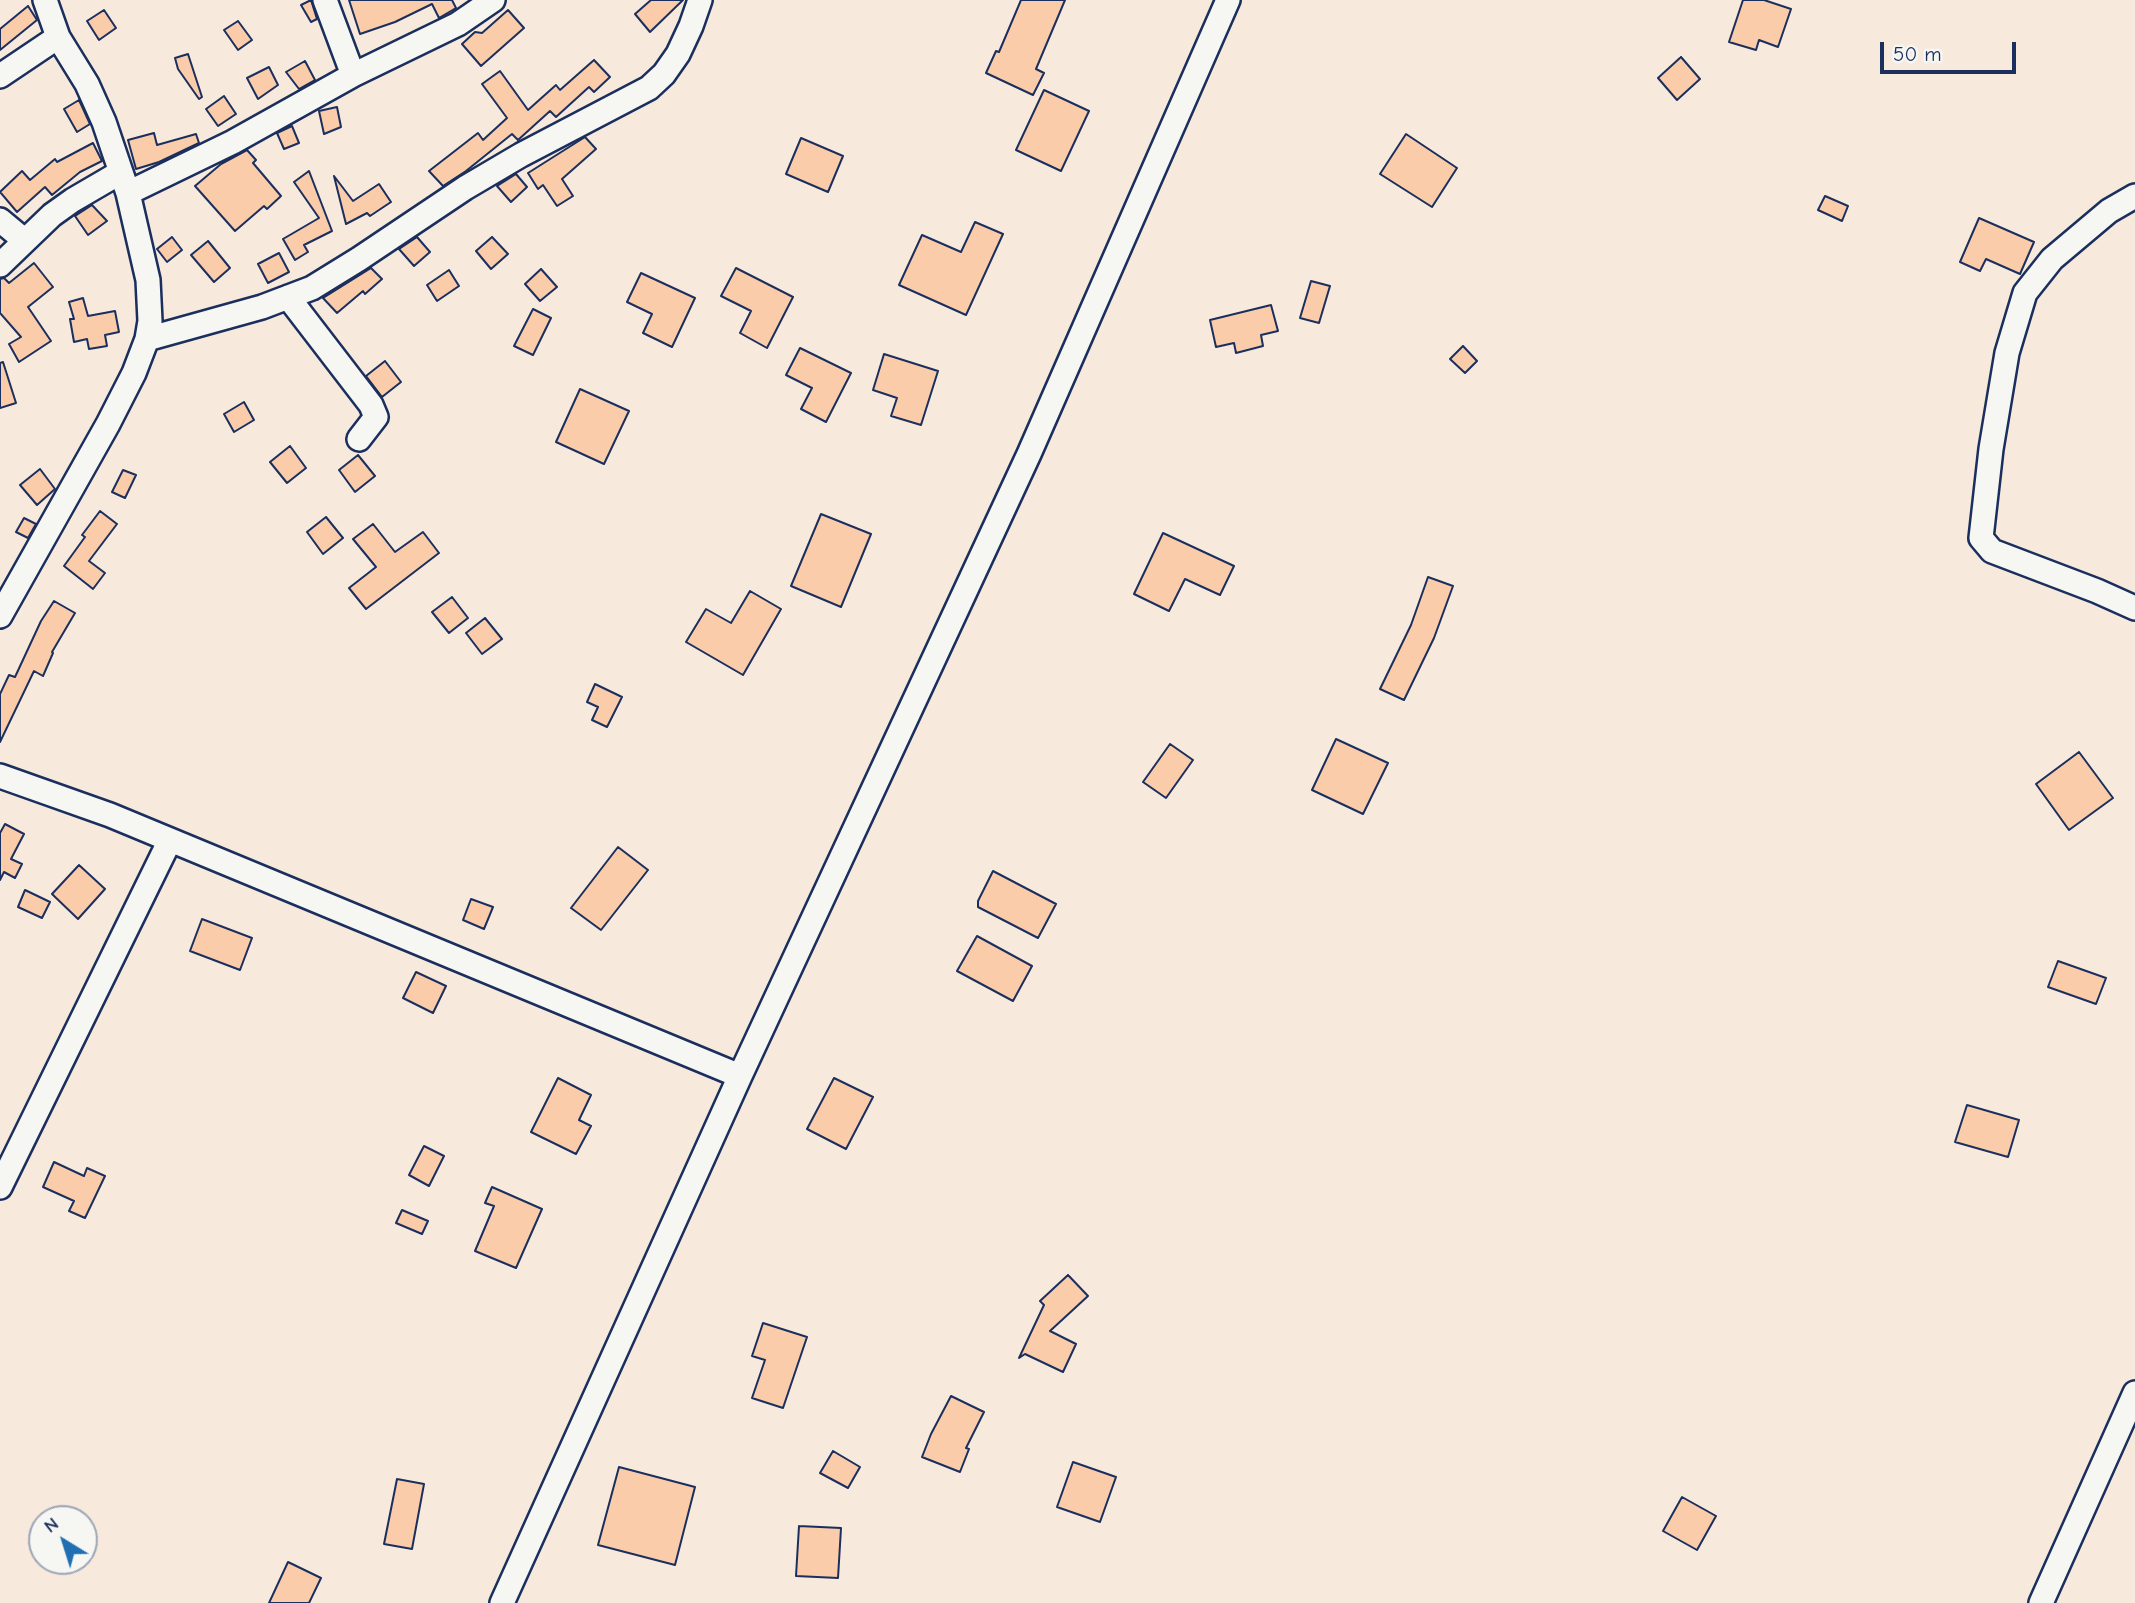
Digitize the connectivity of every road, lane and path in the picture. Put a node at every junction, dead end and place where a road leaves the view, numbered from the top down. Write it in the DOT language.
graph roads {
  1 [pos="45,0"];
  2 [pos="324,0"];
  3 [pos="493,0"];
  4 [pos="700,0"];
  5 [pos="1222,2"];
  6 [pos="58,37"];
  7 [pos="353,75"];
  8 [pos="0,76"];
  9 [pos="124,182"];
  10 [pos="2135,196"];
  11 [pos="0,220"];
  12 [pos="24,240"];
  13 [pos="0,265"];
  14 [pos="288,297"];
  15 [pos="147,339"];
  16 [pos="359,439"];
  17 [pos="2135,608"];
  18 [pos="0,616"];
  19 [pos="0,776"];
  20 [pos="170,841"];
  21 [pos="740,1076"];
  22 [pos="0,1187"];
  23 [pos="2135,1393"];
  24 [pos="502,1603"];
  25 [pos="2041,1603"];
  1 -- 6 [label="street"];
  2 -- 7 [label="street"];
  3 -- 7 [label="street"];
  4 -- 14 [label="street"];
  5 -- 21 [label="street"];
  6 -- 8 [label="street"];
  6 -- 9 [label="street"];
  7 -- 9 [label="street"];
  9 -- 12 [label="street"];
  9 -- 15 [label="street"];
  10 -- 17 [label="street"];
  11 -- 12 [label="street"];
  12 -- 13 [label="street"];
  14 -- 15 [label="street"];
  14 -- 16 [label="street"];
  15 -- 18 [label="street"];
  19 -- 20 [label="street"];
  20 -- 21 [label="street"];
  20 -- 22 [label="street"];
  21 -- 24 [label="street"];
  23 -- 25 [label="street"];
}
